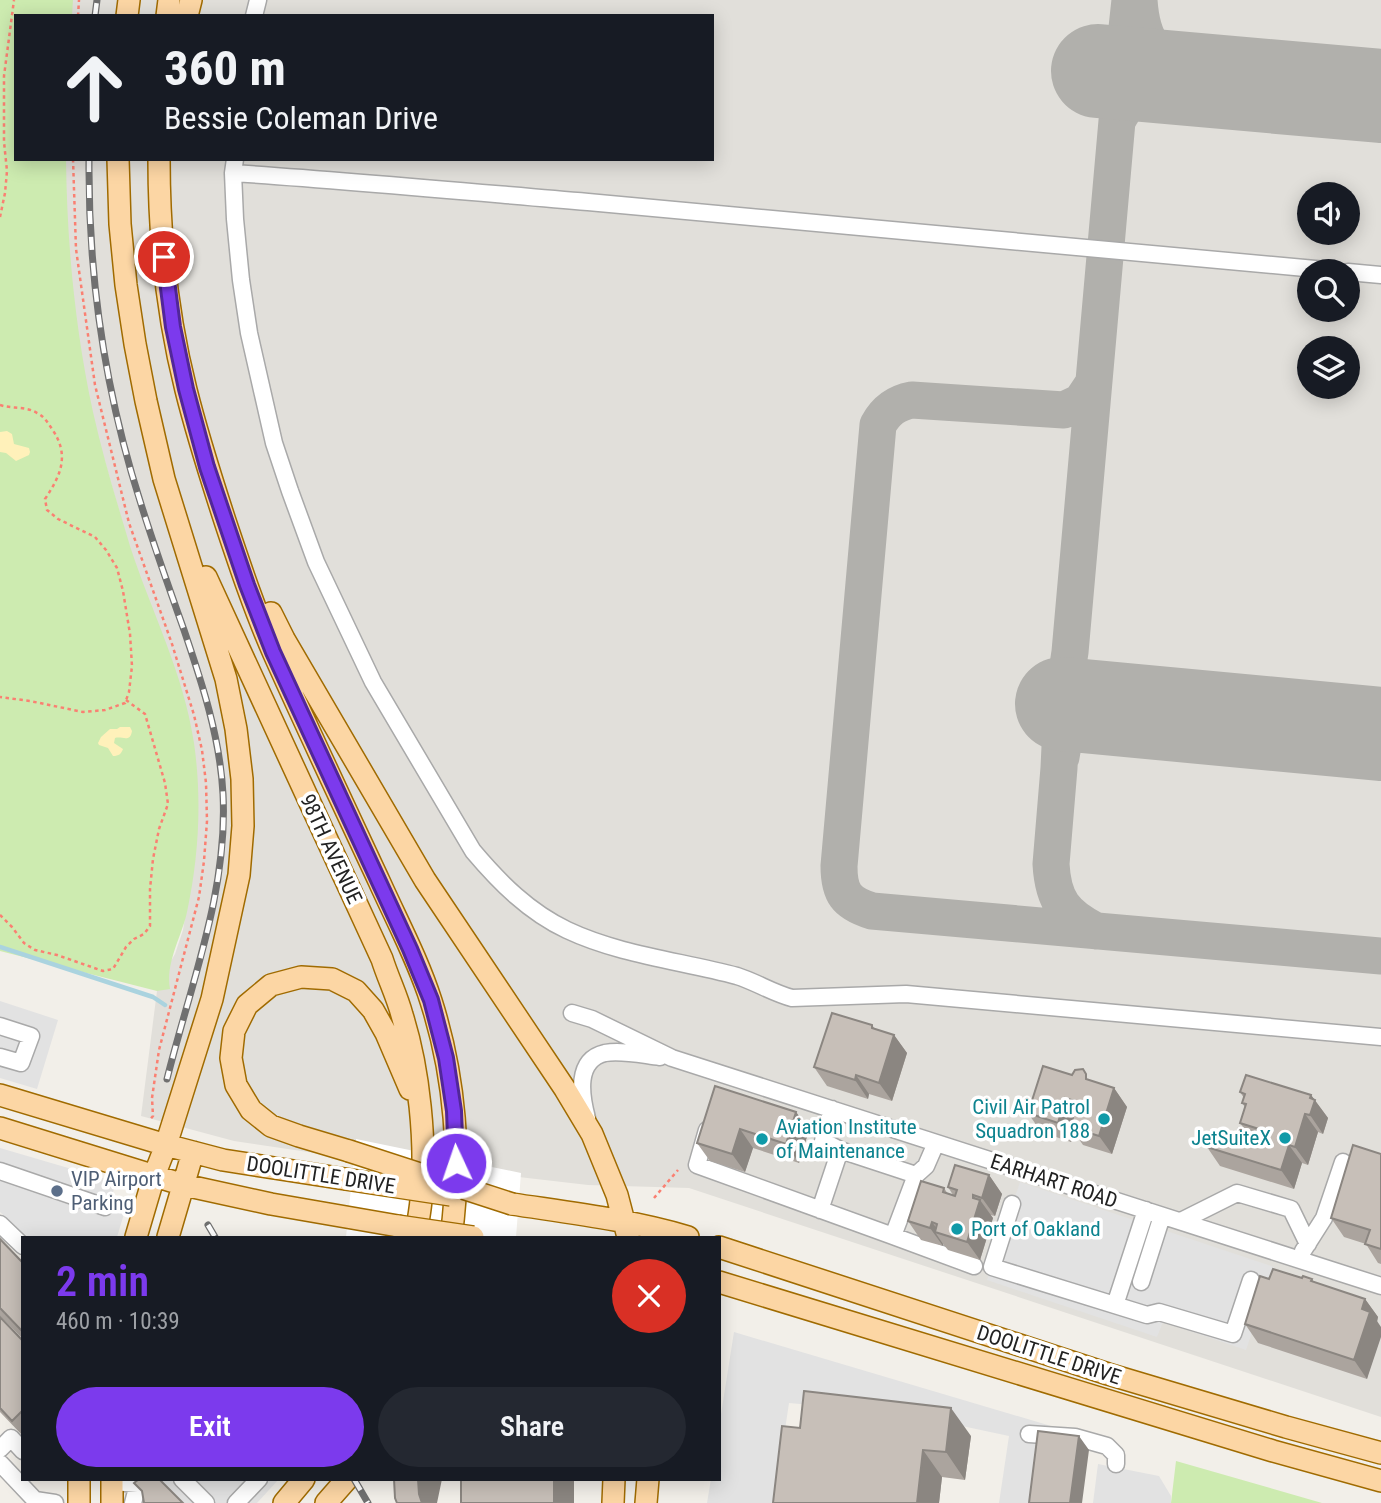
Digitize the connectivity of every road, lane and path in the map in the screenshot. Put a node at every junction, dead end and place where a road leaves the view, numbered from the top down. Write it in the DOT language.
graph roads {
  1 [pos="14,0"];
  2 [pos="73,161"];
  3 [pos="118,161"];
  4 [pos="159,161"];
  5 [pos="169,161"];
  6 [pos="234,166"];
  7 [pos="0,217"];
  8 [pos="164,257"];
  9 [pos="1297,267"];
  10 [pos="1360,273"];
  11 [pos="1381,275"];
  12 [pos="0,405"];
  13 [pos="207,467"];
  14 [pos="164,479"];
  15 [pos="0,697"];
  16 [pos="126,699"];
  17 [pos="0,915"];
  18 [pos="572,1013"];
  19 [pos="0,1026"];
  20 [pos="1381,1037"];
  21 [pos="0,1057"];
  22 [pos="672,1058"];
  23 [pos="0,1095"];
  24 [pos="832,1109"];
  25 [pos="420,1113"];
  26 [pos="712,1113"];
  27 [pos="145,1122"];
  28 [pos="0,1128"];
  29 [pos="592,1134"];
  30 [pos="936,1143"];
  31 [pos="166,1145"];
  32 [pos="840,1150"];
  33 [pos="193,1152"];
  34 [pos="1343,1162"];
  35 [pos="678,1170"];
  36 [pos="0,1171"];
  37 [pos="916,1175"];
  38 [pos="154,1176"];
  39 [pos="184,1185"];
  40 [pos="654,1198"];
  41 [pos="512,1204"];
  42 [pos="1012,1204"];
  43 [pos="106,1208"];
  44 [pos="820,1210"];
  45 [pos="1146,1210"];
  46 [pos="1162,1216"];
  47 [pos="1181,1221"];
  48 [pos="0,1224"];
  49 [pos="622,1232"];
  50 [pos="136,1236"];
  51 [pos="168,1236"];
  52 [pos="415,1236"];
  53 [pos="451,1236"];
  54 [pos="466,1236"];
  55 [pos="685,1236"];
  56 [pos="893,1236"];
  57 [pos="21,1244"];
  58 [pos="1308,1244"];
  59 [pos="721,1248"];
  60 [pos="1298,1259"];
  61 [pos="974,1266"];
  62 [pos="1251,1280"];
  63 [pos="1141,1282"];
  64 [pos="723,1285"];
  65 [pos="1381,1286"];
  66 [pos="1115,1305"];
  67 [pos="1029,1434"];
  68 [pos="4,1438"];
  69 [pos="21,1450"];
  70 [pos="1381,1453"];
  71 [pos="0,1463"];
  72 [pos="1116,1464"];
  73 [pos="79,1481"];
  74 [pos="184,1481"];
  75 [pos="257,1481"];
  76 [pos="302,1481"];
  77 [pos="345,1481"];
  78 [pos="614,1481"];
  79 [pos="648,1481"];
  80 [pos="1381,1481"];
  81 [pos="112,1488"];
  82 [pos="55,1503"];
  83 [pos="79,1503"];
  84 [pos="133,1503"];
  85 [pos="206,1503"];
  86 [pos="236,1503"];
  87 [pos="284,1503"];
  88 [pos="326,1503"];
  89 [pos="613,1503"];
  90 [pos="646,1503"];
  1 -- 7 [label="path"];
  2 -- 27 [label="path"];
  3 -- 14 [label="main road"];
  4 -- 8 [label="main road"];
  5 -- 8 [label="main road"];
  6 -- 9 [label="street"];
  6 -- 20 [label="street"];
  8 -- 13 [label="main road"];
  10 -- 11 [label="street"];
  12 -- 16 [label="path"];
  13 -- 29 [label="main road"];
  13 -- 53 [label="main road, 98TH AVENUE"];
  14 -- 25 [label="main road, 98TH AVENUE"];
  14 -- 31 [label="main road"];
  15 -- 16 [label="path"];
  16 -- 17 [label="path"];
  18 -- 22 [label="street, EARHART ROAD"];
  19 -- 21 [label="street"];
  22 -- 24 [label="street, EARHART ROAD"];
  22 -- 29 [label="street"];
  23 -- 31 [label="main road, DOOLITTLE DRIVE"];
  24 -- 30 [label="street, EARHART ROAD"];
  24 -- 32 [label="street"];
  25 -- 41 [label="main road, bridge"];
  25 -- 52 [label="main road, 98TH AVENUE"];
  26 -- 44 [label="street"];
  28 -- 38 [label="main road, DOOLITTLE DRIVE"];
  29 -- 49 [label="main road"];
  30 -- 37 [label="street"];
  30 -- 45 [label="street, EARHART ROAD"];
  31 -- 33 [label="main road, DOOLITTLE DRIVE"];
  31 -- 38 [label="main road"];
  32 -- 37 [label="street"];
  32 -- 44 [label="street"];
  33 -- 39 [label="main road"];
  33 -- 41 [label="main road, DOOLITTLE DRIVE, bridge"];
  34 -- 58 [label="street"];
  35 -- 40 [label="path"];
  36 -- 43 [label="street"];
  37 -- 56 [label="street"];
  38 -- 39 [label="main road, DOOLITTLE DRIVE"];
  38 -- 50 [label="main road"];
  39 -- 51 [label="main road"];
  39 -- 54 [label="main road, DOOLITTLE DRIVE, bridge"];
  41 -- 49 [label="main road, DOOLITTLE DRIVE"];
  42 -- 66 [label="street"];
  44 -- 56 [label="street"];
  45 -- 46 [label="street, EARHART ROAD"];
  45 -- 66 [label="street"];
  46 -- 47 [label="street, EARHART ROAD"];
  46 -- 63 [label="street"];
  47 -- 58 [label="street"];
  47 -- 60 [label="street, EARHART ROAD"];
  48 -- 57 [label="street"];
  49 -- 55 [label="main road, DOOLITTLE DRIVE"];
  56 -- 61 [label="street"];
  58 -- 60 [label="street"];
  59 -- 70 [label="main road, DOOLITTLE DRIVE"];
  60 -- 65 [label="street, EARHART ROAD"];
  62 -- 66 [label="street"];
  64 -- 80 [label="main road, DOOLITTLE DRIVE"];
  67 -- 72 [label="street"];
  68 -- 69 [label="street"];
  71 -- 82 [label="street"];
  73 -- 83 [label="main road"];
  74 -- 85 [label="street"];
  75 -- 86 [label="street"];
  76 -- 87 [label="main road"];
  77 -- 88 [label="main road"];
  78 -- 89 [label="main road"];
  79 -- 90 [label="main road"];
  81 -- 84 [label="street"];
}
